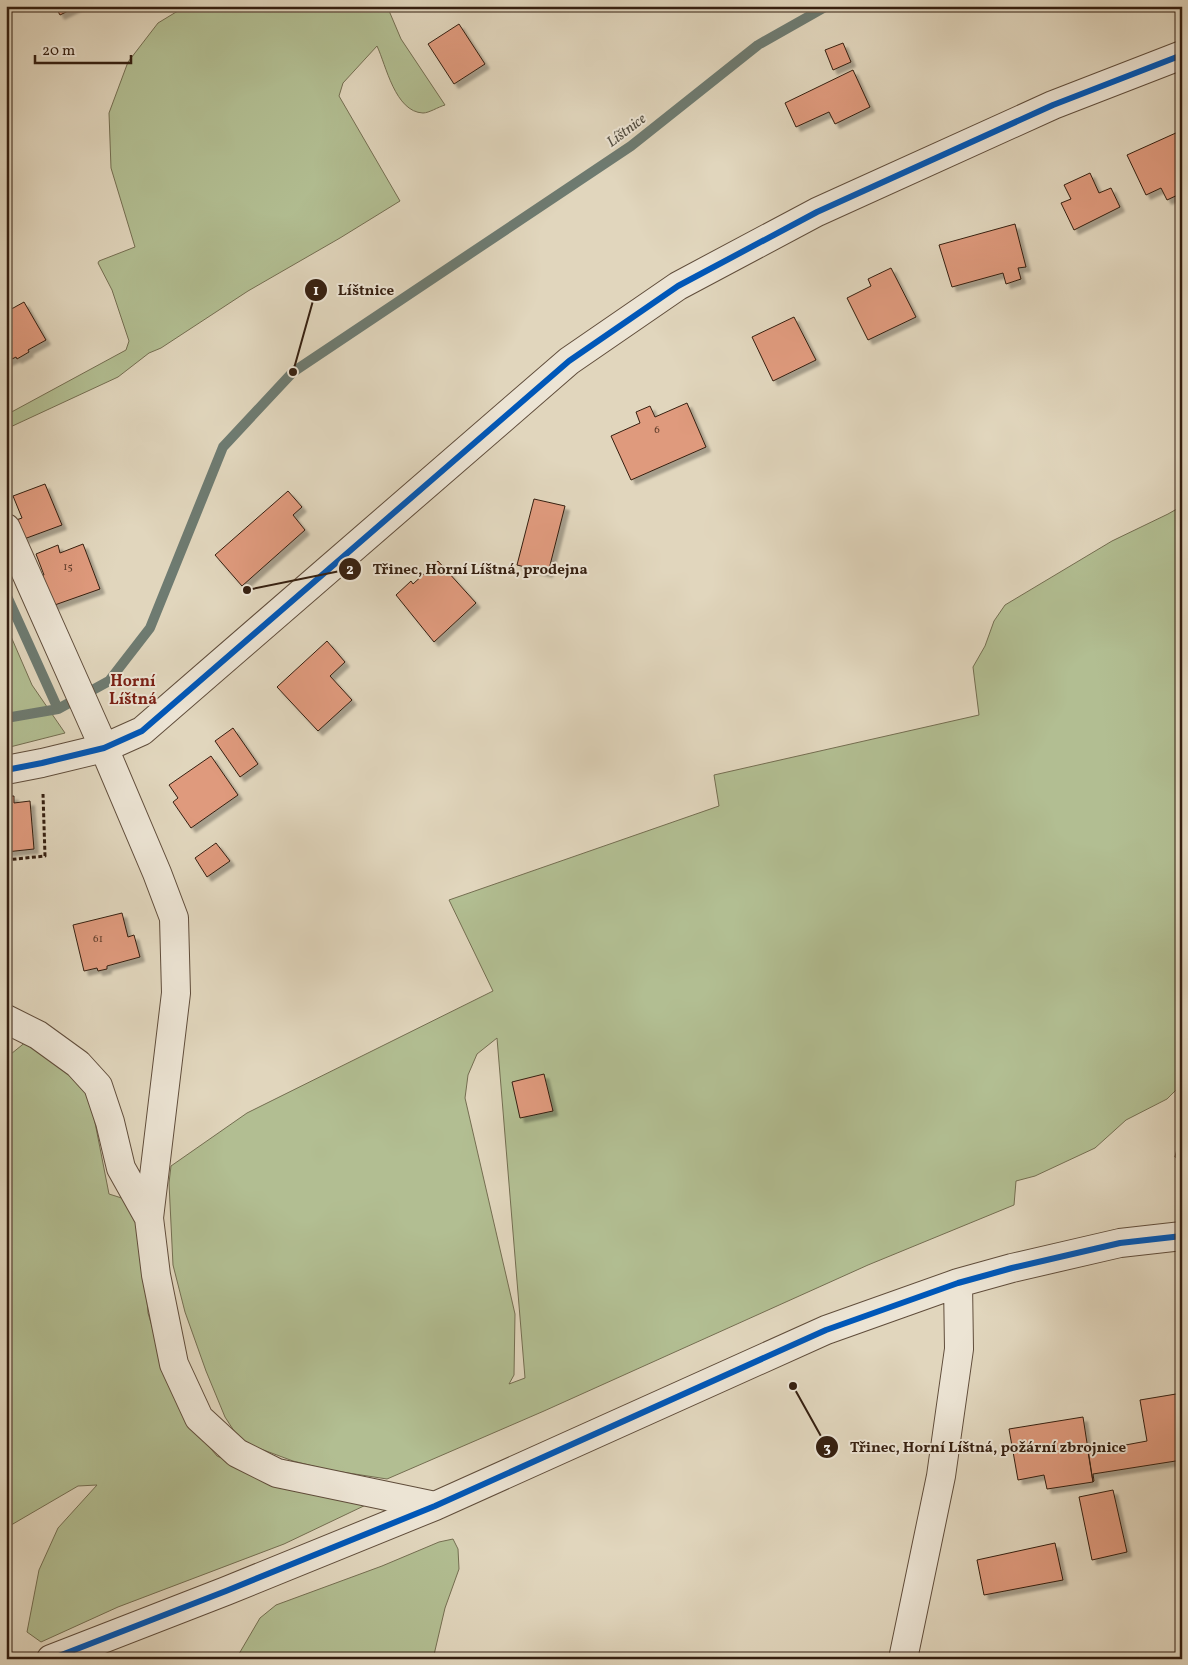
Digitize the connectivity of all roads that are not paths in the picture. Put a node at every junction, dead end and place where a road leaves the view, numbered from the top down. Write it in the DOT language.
graph roads {
  1 [pos="1182,56"];
  2 [pos="6,528"];
  3 [pos="104,748"];
  4 [pos="6,770"];
  5 [pos="6,1019"];
  6 [pos="150,1218"];
  7 [pos="1182,1236"];
  8 [pos="958,1282"];
  9 [pos="435,1506"];
  10 [pos="51,1659"];
  11 [pos="903,1659"];
  1 -- 3 [label="street"];
  2 -- 3 [label="street"];
  3 -- 4 [label="street"];
  3 -- 6 [label="street"];
  5 -- 6 [label="street"];
  6 -- 9 [label="street"];
  7 -- 8 [label="street"];
  8 -- 9 [label="street"];
  8 -- 11 [label="street"];
  9 -- 10 [label="street"];
}
